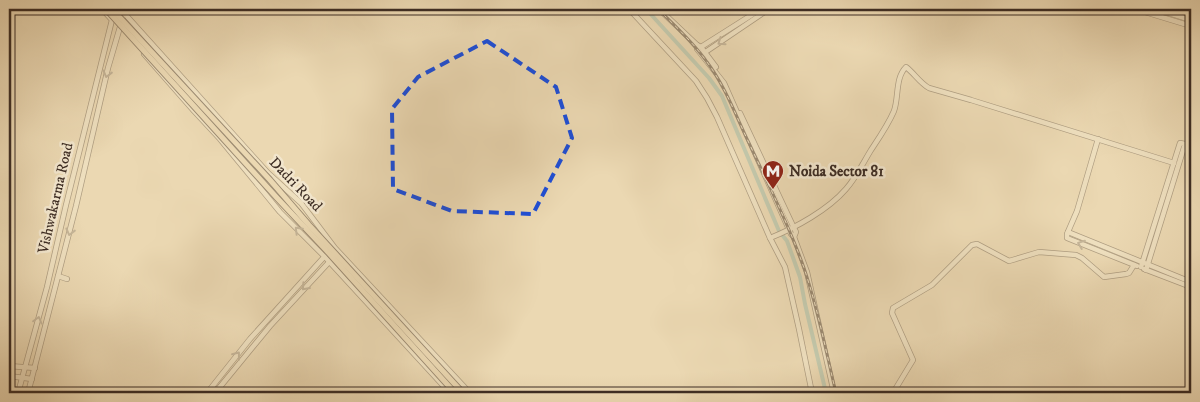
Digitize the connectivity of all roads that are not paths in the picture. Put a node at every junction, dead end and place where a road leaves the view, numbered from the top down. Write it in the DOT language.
graph roads {
  1 [pos="102,9"];
  2 [pos="106,9"];
  3 [pos="112,9"];
  4 [pos="116,9"];
  5 [pos="629,9"];
  6 [pos="660,9"];
  7 [pos="761,9"];
  8 [pos="769,9"];
  9 [pos="1135,9"];
  10 [pos="1156,9"];
  11 [pos="124,11"];
  12 [pos="112,20"];
  13 [pos="1191,20"];
  14 [pos="1191,26"];
  15 [pos="120,27"];
  16 [pos="699,47"];
  17 [pos="704,54"];
  18 [pos="1098,139"];
  19 [pos="1174,163"];
  20 [pos="789,230"];
  21 [pos="1068,232"];
  22 [pos="772,237"];
  23 [pos="335,248"];
  24 [pos="340,253"];
  25 [pos="324,256"];
  26 [pos="329,261"];
  27 [pos="1134,265"];
  28 [pos="1141,265"];
  29 [pos="1147,267"];
  30 [pos="58,276"];
  31 [pos="67,279"];
  32 [pos="1191,282"];
  33 [pos="1191,288"];
  34 [pos="9,366"];
  35 [pos="26,367"];
  36 [pos="35,368"];
  37 [pos="9,376"];
  38 [pos="23,378"];
  39 [pos="32,378"];
  40 [pos="9,380"];
  41 [pos="14,393"];
  42 [pos="18,393"];
  43 [pos="28,393"];
  44 [pos="207,393"];
  45 [pos="215,393"];
  46 [pos="450,393"];
  47 [pos="455,393"];
  48 [pos="463,393"];
  49 [pos="470,393"];
  50 [pos="812,393"];
  51 [pos="834,393"];
  52 [pos="893,393"];
  1 -- 12 [label="street"];
  2 -- 47 [label="main road, bridge"];
  3 -- 48 [label="main road, bridge"];
  4 -- 12 [label="main road, Vishwakarma Road"];
  5 -- 22 [label="street"];
  6 -- 16 [label="street"];
  7 -- 16 [label="street"];
  8 -- 17 [label="street, one-way"];
  9 -- 14 [label="street"];
  10 -- 13 [label="street"];
  11 -- 15 [label="main road, Vishwakarma Road"];
  11 -- 23 [label="street, Dadri Road"];
  35 -- 12 [label="street, Vishwakarma Road, one-way"];
  25 -- 15 [label="street, Dadri Road, one-way"];
  15 -- 30 [label="street, Vishwakarma Road, one-way"];
  16 -- 17 [label="street"];
  17 -- 20 [label="street"];
  18 -- 19 [label="street"];
  18 -- 20 [label="street"];
  18 -- 21 [label="street"];
  19 -- 28 [label="street"];
  19 -- 29 [label="street"];
  20 -- 22 [label="street"];
  20 -- 51 [label="street"];
  27 -- 21 [label="street, one-way"];
  21 -- 28 [label="street"];
  22 -- 50 [label="street"];
  23 -- 24 [label="street, Dadri Road"];
  23 -- 25 [label="street"];
  24 -- 26 [label="street"];
  24 -- 49 [label="street, Dadri Road"];
  25 -- 26 [label="street, Dadri Road"];
  44 -- 25 [label="street, one-way"];
  26 -- 45 [label="street, one-way"];
  26 -- 46 [label="street, Dadri Road"];
  27 -- 28 [label="street"];
  27 -- 52 [label="street"];
  28 -- 29 [label="street"];
  29 -- 32 [label="street"];
  29 -- 33 [label="street"];
  30 -- 31 [label="street"];
  30 -- 36 [label="street, Vishwakarma Road"];
  34 -- 35 [label="street"];
  35 -- 36 [label="street"];
  35 -- 38 [label="street, Vishwakarma Road"];
  36 -- 39 [label="street, Vishwakarma Road"];
  37 -- 38 [label="street"];
  38 -- 39 [label="street"];
  38 -- 42 [label="street, Vishwakarma Road"];
  39 -- 43 [label="street, Vishwakarma Road"];
  40 -- 41 [label="street"];
}
